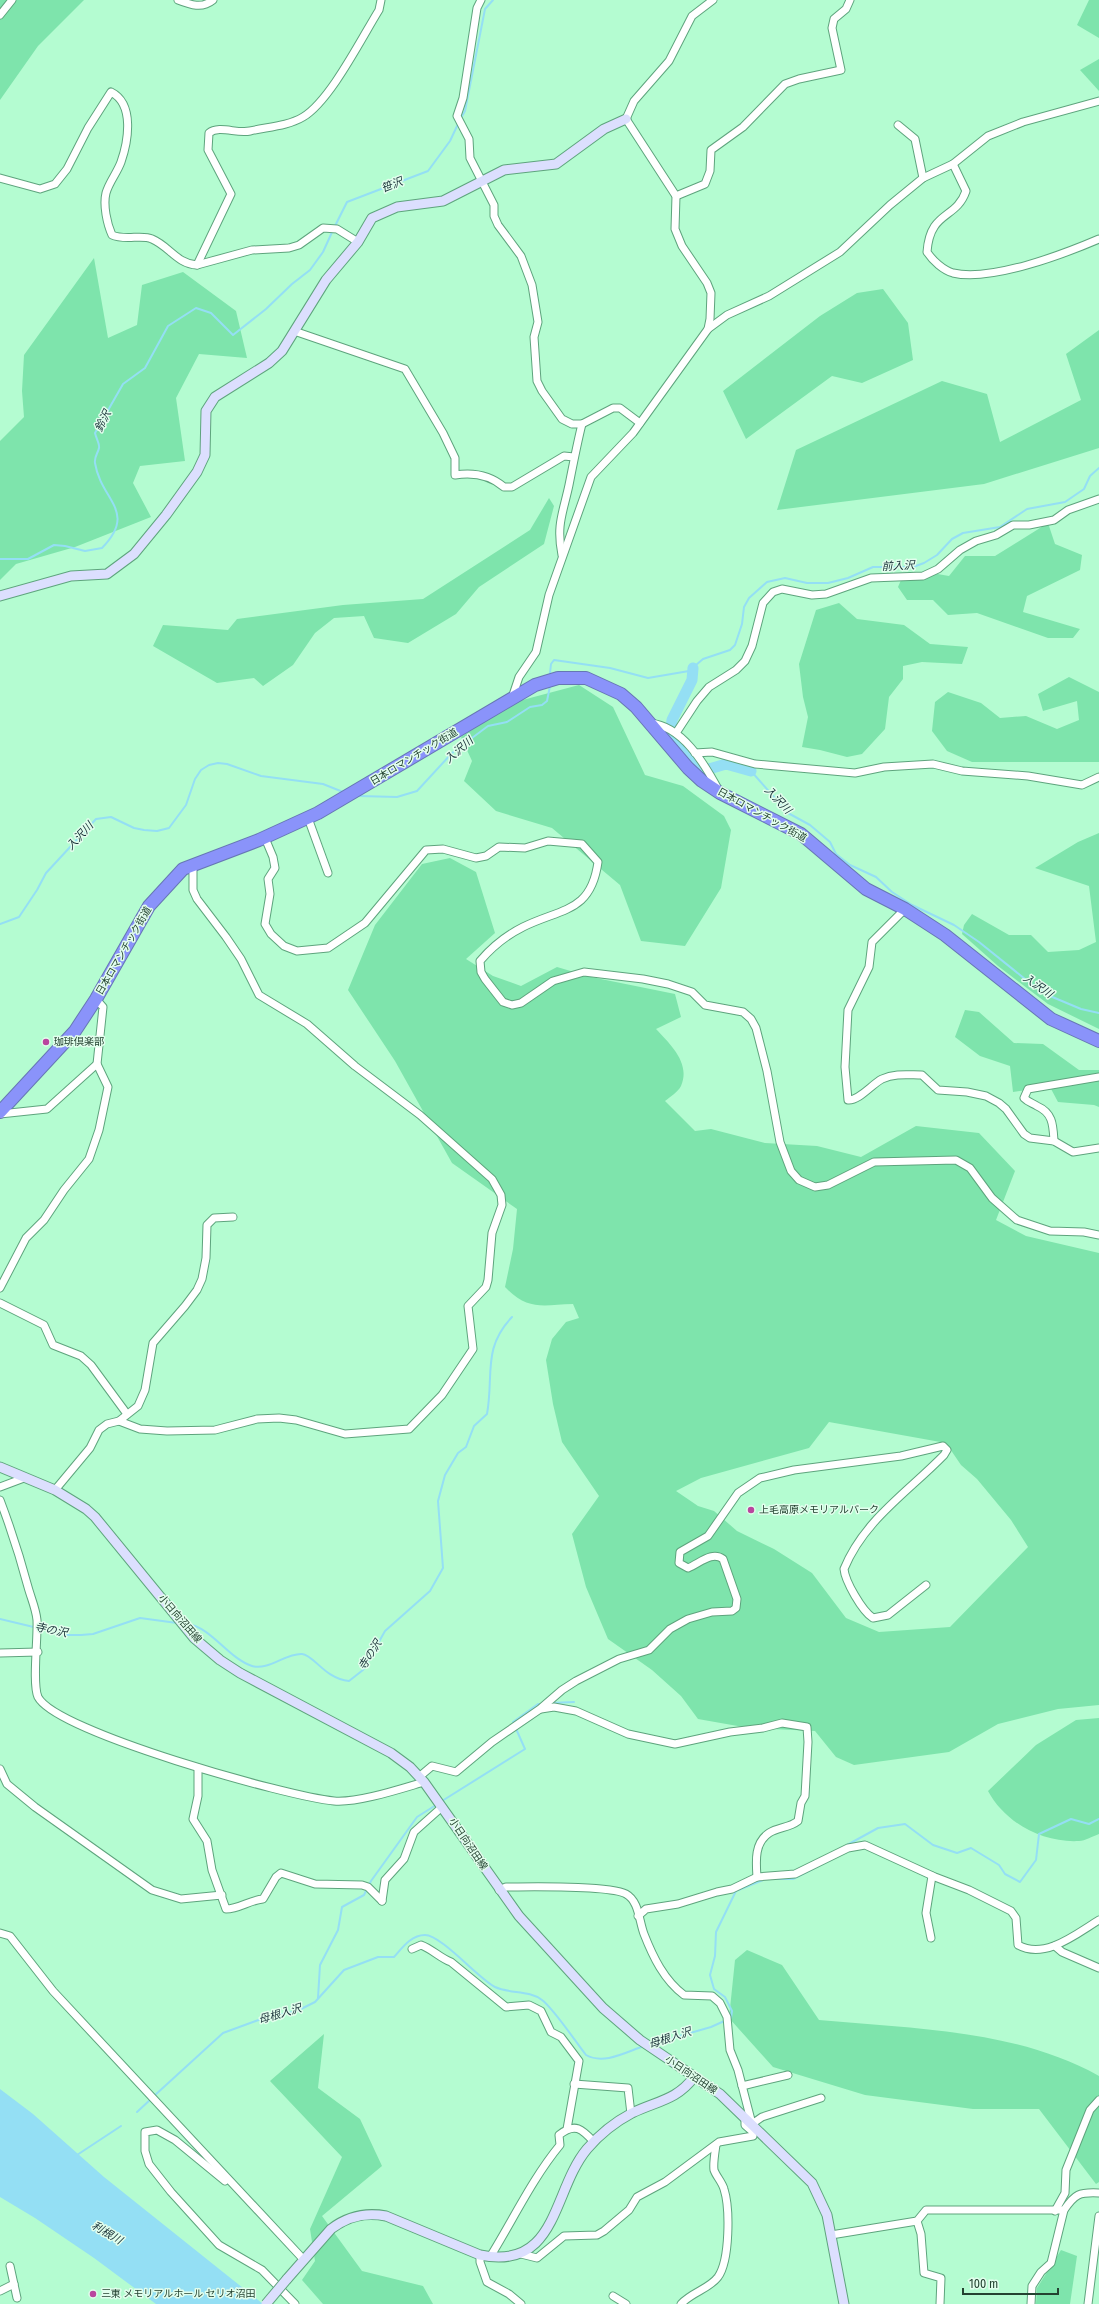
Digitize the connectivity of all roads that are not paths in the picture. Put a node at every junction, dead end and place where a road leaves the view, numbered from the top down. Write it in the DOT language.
graph roads {
  1 [pos="20,0"];
  2 [pos="178,0"];
  3 [pos="213,0"];
  4 [pos="381,0"];
  5 [pos="481,0"];
  6 [pos="713,0"];
  7 [pos="850,0"];
  8 [pos="11,2"];
  9 [pos="0,15"];
  10 [pos="1099,101"];
  11 [pos="626,119"];
  12 [pos="898,125"];
  13 [pos="953,164"];
  14 [pos="0,178"];
  15 [pos="923,178"];
  16 [pos="482,181"];
  17 [pos="676,196"];
  18 [pos="1099,239"];
  19 [pos="358,242"];
  20 [pos="197,265"];
  21 [pos="708,329"];
  22 [pos="294,331"];
  23 [pos="640,423"];
  24 [pos="582,424"];
  25 [pos="574,457"];
  26 [pos="1099,499"];
  27 [pos="562,555"];
  28 [pos="0,596"];
  29 [pos="511,699"];
  30 [pos="650,722"];
  31 [pos="675,732"];
  32 [pos="696,756"];
  33 [pos="1099,777"];
  34 [pos="720,793"];
  35 [pos="308,818"];
  36 [pos="264,838"];
  37 [pos="193,864"];
  38 [pos="328,873"];
  39 [pos="906,909"];
  40 [pos="96,1000"];
  41 [pos="1099,1041"];
  42 [pos="97,1064"];
  43 [pos="1099,1077"];
  44 [pos="0,1113"];
  45 [pos="1054,1141"];
  46 [pos="1099,1148"];
  47 [pos="233,1217"];
  48 [pos="1099,1235"];
  49 [pos="0,1288"];
  50 [pos="0,1303"];
  51 [pos="127,1414"];
  52 [pos="119,1421"];
  53 [pos="0,1467"];
  54 [pos="24,1478"];
  55 [pos="0,1488"];
  56 [pos="55,1490"];
  57 [pos="0,1500"];
  58 [pos="926,1586"];
  59 [pos="38,1652"];
  60 [pos="0,1653"];
  61 [pos="540,1709"];
  62 [pos="198,1768"];
  63 [pos="0,1769"];
  64 [pos="422,1779"];
  65 [pos="442,1807"];
  66 [pos="932,1876"];
  67 [pos="757,1877"];
  68 [pos="499,1890"];
  69 [pos="222,1895"];
  70 [pos="638,1916"];
  71 [pos="1099,1920"];
  72 [pos="0,1933"];
  73 [pos="931,1938"];
  74 [pos="1054,1946"];
  75 [pos="412,1949"];
  76 [pos="1099,1968"];
  77 [pos="788,2075"];
  78 [pos="694,2077"];
  79 [pos="574,2084"];
  80 [pos="742,2086"];
  81 [pos="821,2098"];
  82 [pos="1099,2100"];
  83 [pos="631,2114"];
  84 [pos="745,2118"];
  85 [pos="752,2124"];
  86 [pos="567,2129"];
  87 [pos="594,2142"];
  88 [pos="716,2145"];
  89 [pos="1099,2193"];
  90 [pos="242,2194"];
  91 [pos="1064,2210"];
  92 [pos="1055,2211"];
  93 [pos="1099,2216"];
  94 [pos="918,2221"];
  95 [pos="831,2235"];
  96 [pos="521,2254"];
  97 [pos="485,2256"];
  98 [pos="304,2260"];
  99 [pos="10,2266"];
  100 [pos="14,2284"];
  101 [pos="0,2291"];
  102 [pos="613,2296"];
  103 [pos="17,2298"];
  104 [pos="266,2304"];
  105 [pos="295,2304"];
  106 [pos="521,2304"];
  107 [pos="626,2304"];
  108 [pos="681,2304"];
  109 [pos="844,2304"];
  110 [pos="940,2304"];
  111 [pos="1031,2304"];
  112 [pos="1088,2304"];
  1 -- 8 [label="street"];
  2 -- 3 [label="street"];
  4 -- 20 [label="street"];
  5 -- 16 [label="street"];
  6 -- 11 [label="street"];
  7 -- 17 [label="street"];
  8 -- 9 [label="street"];
  10 -- 13 [label="street"];
  11 -- 16 [label="street"];
  11 -- 17 [label="street"];
  12 -- 15 [label="street"];
  13 -- 15 [label="street"];
  13 -- 18 [label="street"];
  14 -- 20 [label="street"];
  15 -- 21 [label="street"];
  16 -- 19 [label="street"];
  16 -- 24 [label="street"];
  17 -- 21 [label="street"];
  19 -- 20 [label="street"];
  19 -- 22 [label="street"];
  21 -- 23 [label="street"];
  22 -- 25 [label="street"];
  22 -- 28 [label="street"];
  23 -- 24 [label="street"];
  23 -- 27 [label="street"];
  24 -- 25 [label="street"];
  25 -- 27 [label="street"];
  26 -- 31 [label="street"];
  27 -- 29 [label="street"];
  29 -- 30 [label="highway, 日本ロマンチック街道"];
  29 -- 35 [label="highway, 日本ロマンチック街道"];
  30 -- 31 [label="street"];
  30 -- 34 [label="highway, 日本ロマンチック街道"];
  31 -- 32 [label="street"];
  32 -- 33 [label="street"];
  32 -- 34 [label="street"];
  34 -- 39 [label="highway, 日本ロマンチック街道"];
  35 -- 36 [label="highway, 日本ロマンチック街道"];
  35 -- 38 [label="street"];
  36 -- 37 [label="highway, 日本ロマンチック街道"];
  36 -- 48 [label="street"];
  37 -- 40 [label="highway, 日本ロマンチック街道"];
  37 -- 52 [label="street"];
  39 -- 41 [label="highway, 日本ロマンチック街道"];
  39 -- 45 [label="street"];
  40 -- 42 [label="street"];
  40 -- 44 [label="highway, 日本ロマンチック街道"];
  42 -- 44 [label="street"];
  42 -- 49 [label="street"];
  43 -- 45 [label="street"];
  45 -- 46 [label="street"];
  47 -- 51 [label="street"];
  50 -- 51 [label="street"];
  51 -- 52 [label="street"];
  52 -- 56 [label="street"];
  53 -- 54 [label="street, 小日向沼田線"];
  54 -- 55 [label="street"];
  54 -- 56 [label="street, 小日向沼田線"];
  56 -- 64 [label="street, 小日向沼田線"];
  57 -- 59 [label="street"];
  58 -- 61 [label="street"];
  59 -- 60 [label="street"];
  59 -- 62 [label="street"];
  61 -- 64 [label="street"];
  61 -- 67 [label="street"];
  62 -- 64 [label="street"];
  62 -- 69 [label="street"];
  63 -- 69 [label="street"];
  64 -- 65 [label="street, 小日向沼田線"];
  65 -- 68 [label="street, 小日向沼田線"];
  65 -- 69 [label="street"];
  66 -- 67 [label="street"];
  66 -- 73 [label="street"];
  66 -- 74 [label="street"];
  67 -- 70 [label="street"];
  68 -- 70 [label="street"];
  68 -- 78 [label="street, 小日向沼田線"];
  70 -- 80 [label="street"];
  71 -- 74 [label="street"];
  72 -- 90 [label="street"];
  74 -- 76 [label="street"];
  75 -- 79 [label="street"];
  77 -- 80 [label="street"];
  78 -- 83 [label="street"];
  78 -- 84 [label="street, 小日向沼田線"];
  79 -- 83 [label="street"];
  79 -- 86 [label="street"];
  80 -- 85 [label="street"];
  81 -- 85 [label="street"];
  82 -- 92 [label="street"];
  83 -- 87 [label="street"];
  84 -- 85 [label="street, 小日向沼田線"];
  84 -- 88 [label="street"];
  85 -- 95 [label="street, 小日向沼田線"];
  86 -- 87 [label="street"];
  86 -- 97 [label="street"];
  87 -- 96 [label="street"];
  88 -- 96 [label="street"];
  88 -- 108 [label="street"];
  89 -- 91 [label="street"];
  90 -- 98 [label="street"];
  90 -- 105 [label="street"];
  91 -- 92 [label="street"];
  91 -- 111 [label="street"];
  92 -- 94 [label="street"];
  93 -- 112 [label="street"];
  94 -- 95 [label="street"];
  94 -- 110 [label="street"];
  95 -- 109 [label="street, 小日向沼田線"];
  96 -- 97 [label="street"];
  97 -- 98 [label="street"];
  97 -- 106 [label="street"];
  98 -- 104 [label="street, bridge"];
  99 -- 100 [label="street"];
  100 -- 101 [label="street"];
  100 -- 103 [label="street"];
  102 -- 107 [label="street"];
}
